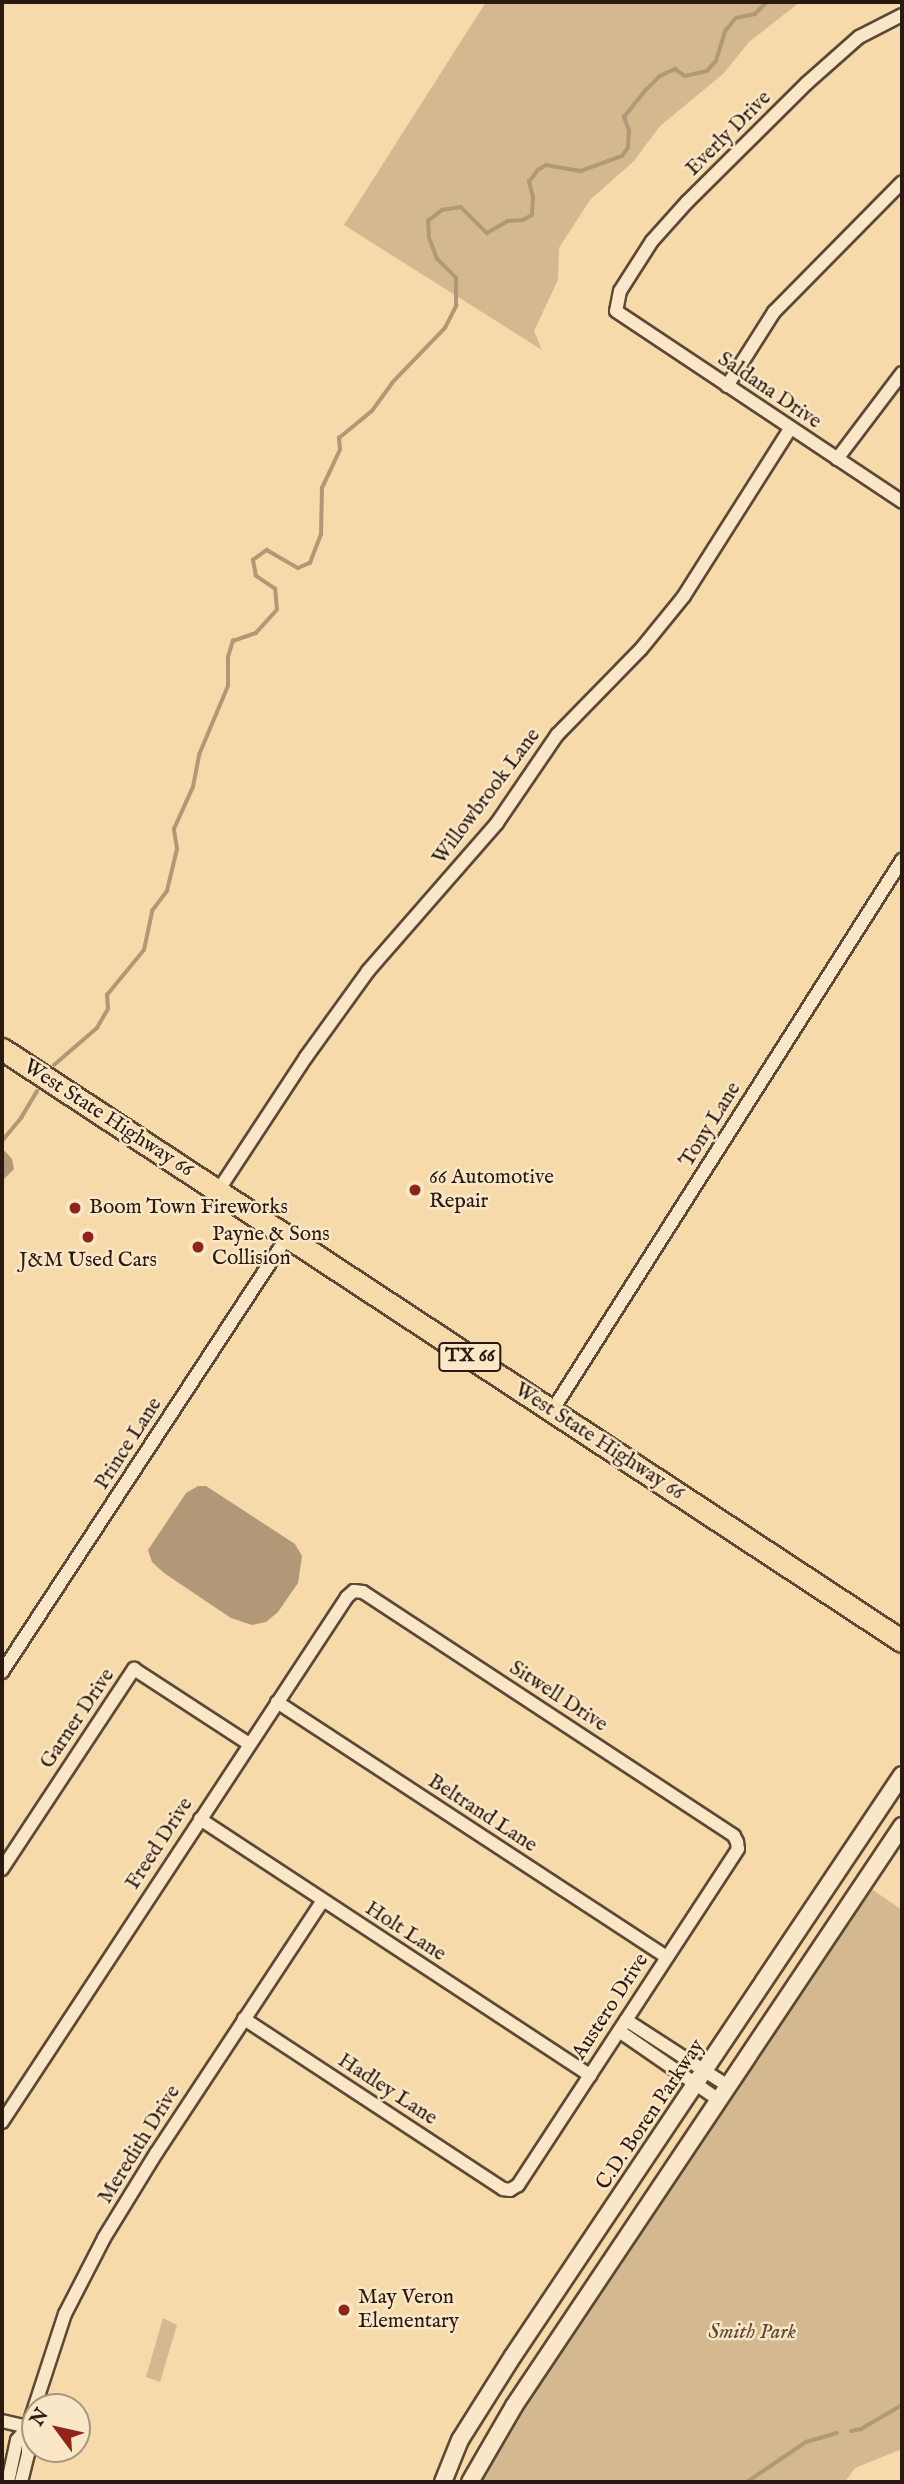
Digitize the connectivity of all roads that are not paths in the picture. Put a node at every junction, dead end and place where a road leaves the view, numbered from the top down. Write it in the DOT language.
graph roads {
  1 [pos="902,15"];
  2 [pos="902,181"];
  3 [pos="615,311"];
  4 [pos="902,373"];
  5 [pos="727,386"];
  6 [pos="790,429"];
  7 [pos="837,460"];
  8 [pos="902,502"];
  9 [pos="902,860"];
  10 [pos="2,1049"];
  11 [pos="218,1191"];
  12 [pos="287,1237"];
  13 [pos="552,1411"];
  14 [pos="354,1591"];
  15 [pos="902,1641"];
  16 [pos="2,1672"];
  17 [pos="277,1702"];
  18 [pos="249,1744"];
  19 [pos="902,1775"];
  20 [pos="200,1819"];
  21 [pos="902,1826"];
  22 [pos="867,1828"];
  23 [pos="737,1842"];
  24 [pos="890,1844"];
  25 [pos="2,1869"];
  26 [pos="322,1902"];
  27 [pos="667,1957"];
  28 [pos="244,2019"];
  29 [pos="622,2026"];
  30 [pos="590,2076"];
  31 [pos="701,2078"];
  32 [pos="723,2093"];
  33 [pos="4,2115"];
  34 [pos="510,2190"];
  35 [pos="534,2325"];
  36 [pos="556,2343"];
  37 [pos="39,2393"];
  38 [pos="2,2421"];
  39 [pos="21,2425"];
  40 [pos="21,2435"];
  41 [pos="26,2463"];
  42 [pos="8,2482"];
  43 [pos="21,2482"];
  44 [pos="443,2482"];
  45 [pos="470,2482"];
  1 -- 3 [label="street, Everly Drive"];
  2 -- 5 [label="street"];
  3 -- 5 [label="street, Saldana Drive"];
  4 -- 7 [label="street"];
  5 -- 6 [label="street, Saldana Drive"];
  6 -- 7 [label="street, Saldana Drive"];
  6 -- 11 [label="street, Willowbrook Lane"];
  7 -- 8 [label="street, Saldana Drive"];
  9 -- 13 [label="street, Tony Lane"];
  10 -- 11 [label="main road, West State Highway 66 / TX 66"];
  11 -- 12 [label="main road, West State Highway 66 / TX 66"];
  12 -- 13 [label="main road, West State Highway 66 / TX 66"];
  12 -- 16 [label="street, Prince Lane"];
  13 -- 15 [label="main road, West State Highway 66 / TX 66"];
  14 -- 17 [label="street, Freed Drive"];
  14 -- 23 [label="street, Sitwell Drive"];
  17 -- 18 [label="street, Freed Drive"];
  17 -- 27 [label="street, Beltrand Lane"];
  18 -- 20 [label="street, Freed Drive"];
  18 -- 25 [label="street, Garner Drive"];
  19 -- 22 [label="street, C.D. Boren Parkway"];
  20 -- 26 [label="street, Holt Lane"];
  20 -- 33 [label="street, Freed Drive"];
  21 -- 24 [label="street"];
  22 -- 24 [label="street"];
  22 -- 31 [label="street, C.D. Boren Parkway"];
  23 -- 27 [label="street, Austero Drive"];
  24 -- 32 [label="street"];
  26 -- 28 [label="street, Meredith Drive"];
  26 -- 30 [label="street, Holt Lane"];
  27 -- 29 [label="street, Austero Drive"];
  28 -- 34 [label="street, Hadley Lane"];
  28 -- 37 [label="street, Meredith Drive"];
  29 -- 30 [label="street, Austero Drive"];
  29 -- 31 [label="street"];
  30 -- 34 [label="street, Austero Drive"];
  31 -- 32 [label="street"];
  31 -- 35 [label="street, C.D. Boren Parkway"];
  32 -- 36 [label="street"];
  35 -- 36 [label="street"];
  35 -- 44 [label="street, C.D. Boren Parkway"];
  36 -- 45 [label="street"];
  38 -- 39 [label="street"];
  40 -- 42 [label="street, Meredith Drive"];
  41 -- 43 [label="street, Meredith Drive"];
}
